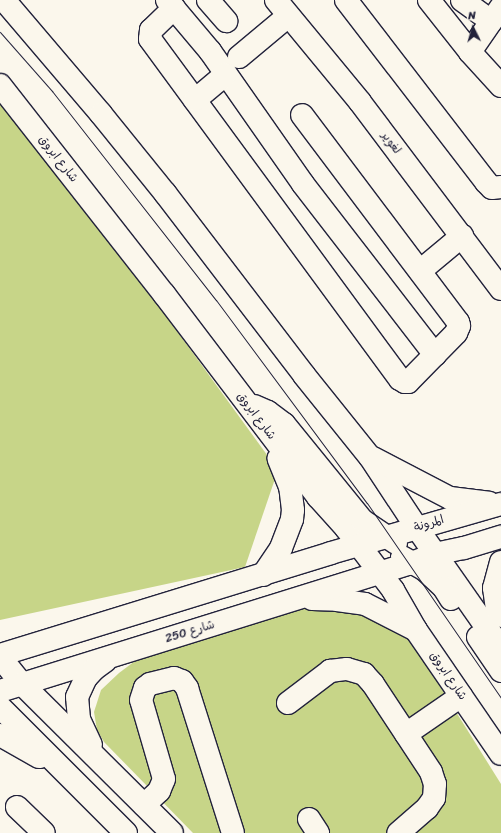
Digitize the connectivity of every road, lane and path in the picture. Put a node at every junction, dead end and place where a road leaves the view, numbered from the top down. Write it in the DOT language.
graph roads {
  1 [pos="4,0"];
  2 [pos="208,0"];
  3 [pos="346,0"];
  4 [pos="429,0"];
  5 [pos="462,0"];
  6 [pos="171,4"];
  7 [pos="282,8"];
  8 [pos="496,14"];
  9 [pos="226,22"];
  10 [pos="470,52"];
  11 [pos="238,57"];
  12 [pos="226,74"];
  13 [pos="0,85"];
  14 [pos="501,86"];
  15 [pos="195,100"];
  16 [pos="302,115"];
  17 [pos="501,187"];
  18 [pos="462,236"];
  19 [pos="420,271"];
  20 [pos="501,289"];
  21 [pos="435,355"];
  22 [pos="247,404"];
  23 [pos="270,434"];
  24 [pos="370,457"];
  25 [pos="500,504"];
  26 [pos="417,528"];
  27 [pos="501,537"];
  28 [pos="387,538"];
  29 [pos="358,546"];
  30 [pos="435,554"];
  31 [pos="413,562"];
  32 [pos="501,562"];
  33 [pos="380,573"];
  34 [pos="262,575"];
  35 [pos="293,600"];
  36 [pos="501,616"];
  37 [pos="416,630"];
  38 [pos="501,648"];
  39 [pos="126,652"];
  40 [pos="0,656"];
  41 [pos="501,671"];
  42 [pos="22,684"];
  43 [pos="0,691"];
  44 [pos="461,696"];
  45 [pos="288,703"];
  46 [pos="0,707"];
  47 [pos="406,734"];
  48 [pos="0,735"];
  49 [pos="501,754"];
  50 [pos="101,761"];
  51 [pos="69,774"];
  52 [pos="144,805"];
  53 [pos="17,807"];
  54 [pos="44,833"];
  55 [pos="126,833"];
  56 [pos="172,833"];
  57 [pos="232,833"];
  58 [pos="398,833"];
  1 -- 24 [label="street"];
  2 -- 9 [label="street"];
  3 -- 17 [label="street"];
  4 -- 10 [label="street"];
  5 -- 8 [label="street"];
  6 -- 12 [label="street"];
  6 -- 15 [label="street"];
  7 -- 11 [label="street"];
  7 -- 18 [label="street, لغوير"];
  8 -- 10 [label="street"];
  10 -- 14 [label="street"];
  12 -- 15 [label="street"];
  12 -- 21 [label="street"];
  13 -- 22 [label="street, شارع ابروق"];
  15 -- 21 [label="street"];
  16 -- 19 [label="street"];
  18 -- 19 [label="street"];
  18 -- 20 [label="street, لغوير"];
  19 -- 21 [label="street"];
  22 -- 23 [label="street, شارع ابروق"];
  22 -- 28 [label="street"];
  23 -- 29 [label="street, شارع ابروق"];
  23 -- 34 [label="street"];
  24 -- 25 [label="street"];
  24 -- 26 [label="street"];
  25 -- 26 [label="street, المرونة"];
  26 -- 28 [label="street, المرونة"];
  26 -- 30 [label="street"];
  27 -- 30 [label="street"];
  28 -- 29 [label="street, المرونة"];
  28 -- 30 [label="street"];
  29 -- 31 [label="street"];
  29 -- 33 [label="street, شارع ابروق"];
  29 -- 34 [label="street"];
  30 -- 31 [label="street"];
  30 -- 38 [label="street"];
  31 -- 33 [label="street"];
  31 -- 41 [label="street"];
  32 -- 36 [label="street"];
  33 -- 35 [label="street, شارع 250"];
  33 -- 37 [label="street, شارع ابروق"];
  34 -- 40 [label="street"];
  35 -- 37 [label="street"];
  35 -- 39 [label="street, شارع 250"];
  37 -- 44 [label="street, شارع ابروق"];
  39 -- 42 [label="street, شارع 250"];
  39 -- 50 [label="street"];
  40 -- 42 [label="street"];
  42 -- 43 [label="street, شارع 250"];
  42 -- 50 [label="street"];
  44 -- 47 [label="street"];
  44 -- 49 [label="street, شارع ابروق"];
  45 -- 47 [label="street"];
  46 -- 51 [label="street"];
  47 -- 58 [label="street"];
  48 -- 51 [label="street"];
  50 -- 52 [label="street"];
  51 -- 55 [label="street"];
  52 -- 56 [label="street"];
  52 -- 57 [label="street"];
  53 -- 54 [label="street"];
}
